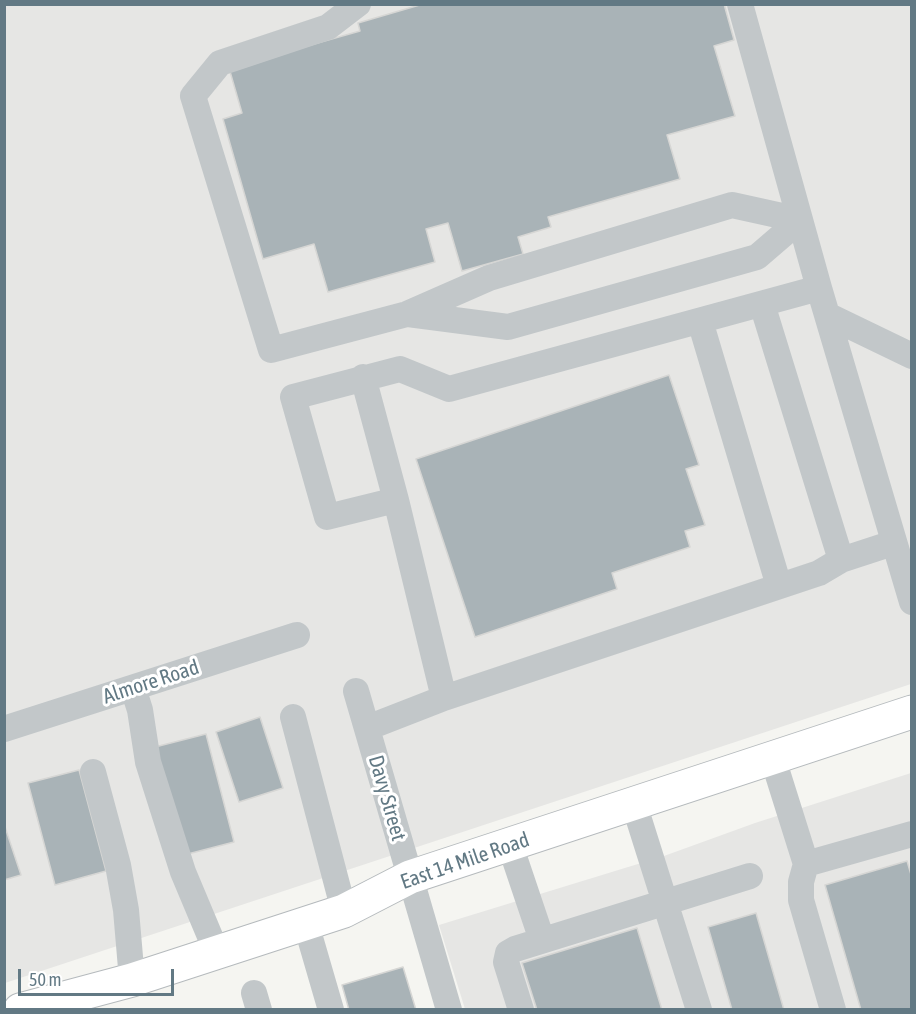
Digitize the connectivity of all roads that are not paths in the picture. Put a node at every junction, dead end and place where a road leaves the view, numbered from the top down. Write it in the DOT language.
graph roads {
  1 [pos="358,4"];
  2 [pos="740,4"];
  3 [pos="800,220"];
  4 [pos="819,288"];
  5 [pos="762,304"];
  6 [pos="407,314"];
  7 [pos="827,315"];
  8 [pos="700,321"];
  9 [pos="912,356"];
  10 [pos="363,377"];
  11 [pos="396,500"];
  12 [pos="893,543"];
  13 [pos="841,560"];
  14 [pos="779,586"];
  15 [pos="912,603"];
  16 [pos="297,635"];
  17 [pos="133,688"];
  18 [pos="356,691"];
  19 [pos="444,698"];
  20 [pos="912,712"];
  21 [pos="293,717"];
  22 [pos="367,728"];
  23 [pos="4,729"];
  24 [pos="773,759"];
  25 [pos="93,772"];
  26 [pos="634,804"];
  27 [pos="912,834"];
  28 [pos="510,844"];
  29 [pos="806,864"];
  30 [pos="750,876"];
  31 [pos="410,877"];
  32 [pos="664,902"];
  33 [pos="344,911"];
  34 [pos="306,924"];
  35 [pos="542,940"];
  36 [pos="217,953"];
  37 [pos="132,980"];
  38 [pos="20,1010"];
  39 [pos="331,1010"];
  40 [pos="449,1010"];
  41 [pos="521,1010"];
  42 [pos="699,1010"];
  43 [pos="833,1010"];
  1 -- 6 [label="street"];
  2 -- 3 [label="street"];
  3 -- 4 [label="street"];
  3 -- 6 [label="street"];
  3 -- 6 [label="street"];
  4 -- 5 [label="street"];
  4 -- 7 [label="street"];
  5 -- 8 [label="street"];
  5 -- 13 [label="street"];
  7 -- 9 [label="street"];
  7 -- 12 [label="street"];
  8 -- 10 [label="street"];
  8 -- 14 [label="street"];
  10 -- 11 [label="street"];
  10 -- 11 [label="street"];
  11 -- 19 [label="street"];
  12 -- 13 [label="street"];
  12 -- 15 [label="street"];
  13 -- 14 [label="street"];
  14 -- 19 [label="street"];
  16 -- 17 [label="street, Almore Road"];
  17 -- 23 [label="street, Almore Road"];
  17 -- 36 [label="street"];
  18 -- 22 [label="street, Davy Street"];
  19 -- 22 [label="street"];
  20 -- 24 [label="main road, East 14 Mile Road"];
  21 -- 33 [label="street"];
  22 -- 31 [label="street, Davy Street"];
  24 -- 26 [label="main road, East 14 Mile Road"];
  24 -- 29 [label="street"];
  25 -- 37 [label="street"];
  26 -- 28 [label="main road, East 14 Mile Road"];
  26 -- 32 [label="street"];
  27 -- 29 [label="street"];
  28 -- 31 [label="main road, East 14 Mile Road"];
  28 -- 35 [label="street"];
  29 -- 43 [label="street"];
  30 -- 32 [label="street"];
  31 -- 33 [label="main road, East 14 Mile Road"];
  31 -- 40 [label="street, Davy Street"];
  32 -- 35 [label="street"];
  32 -- 42 [label="street"];
  33 -- 34 [label="main road, East 14 Mile Road"];
  34 -- 36 [label="main road, East 14 Mile Road"];
  34 -- 39 [label="street"];
  35 -- 41 [label="street"];
  36 -- 37 [label="main road, East 14 Mile Road"];
  37 -- 38 [label="main road, East 14 Mile Road"];
}
